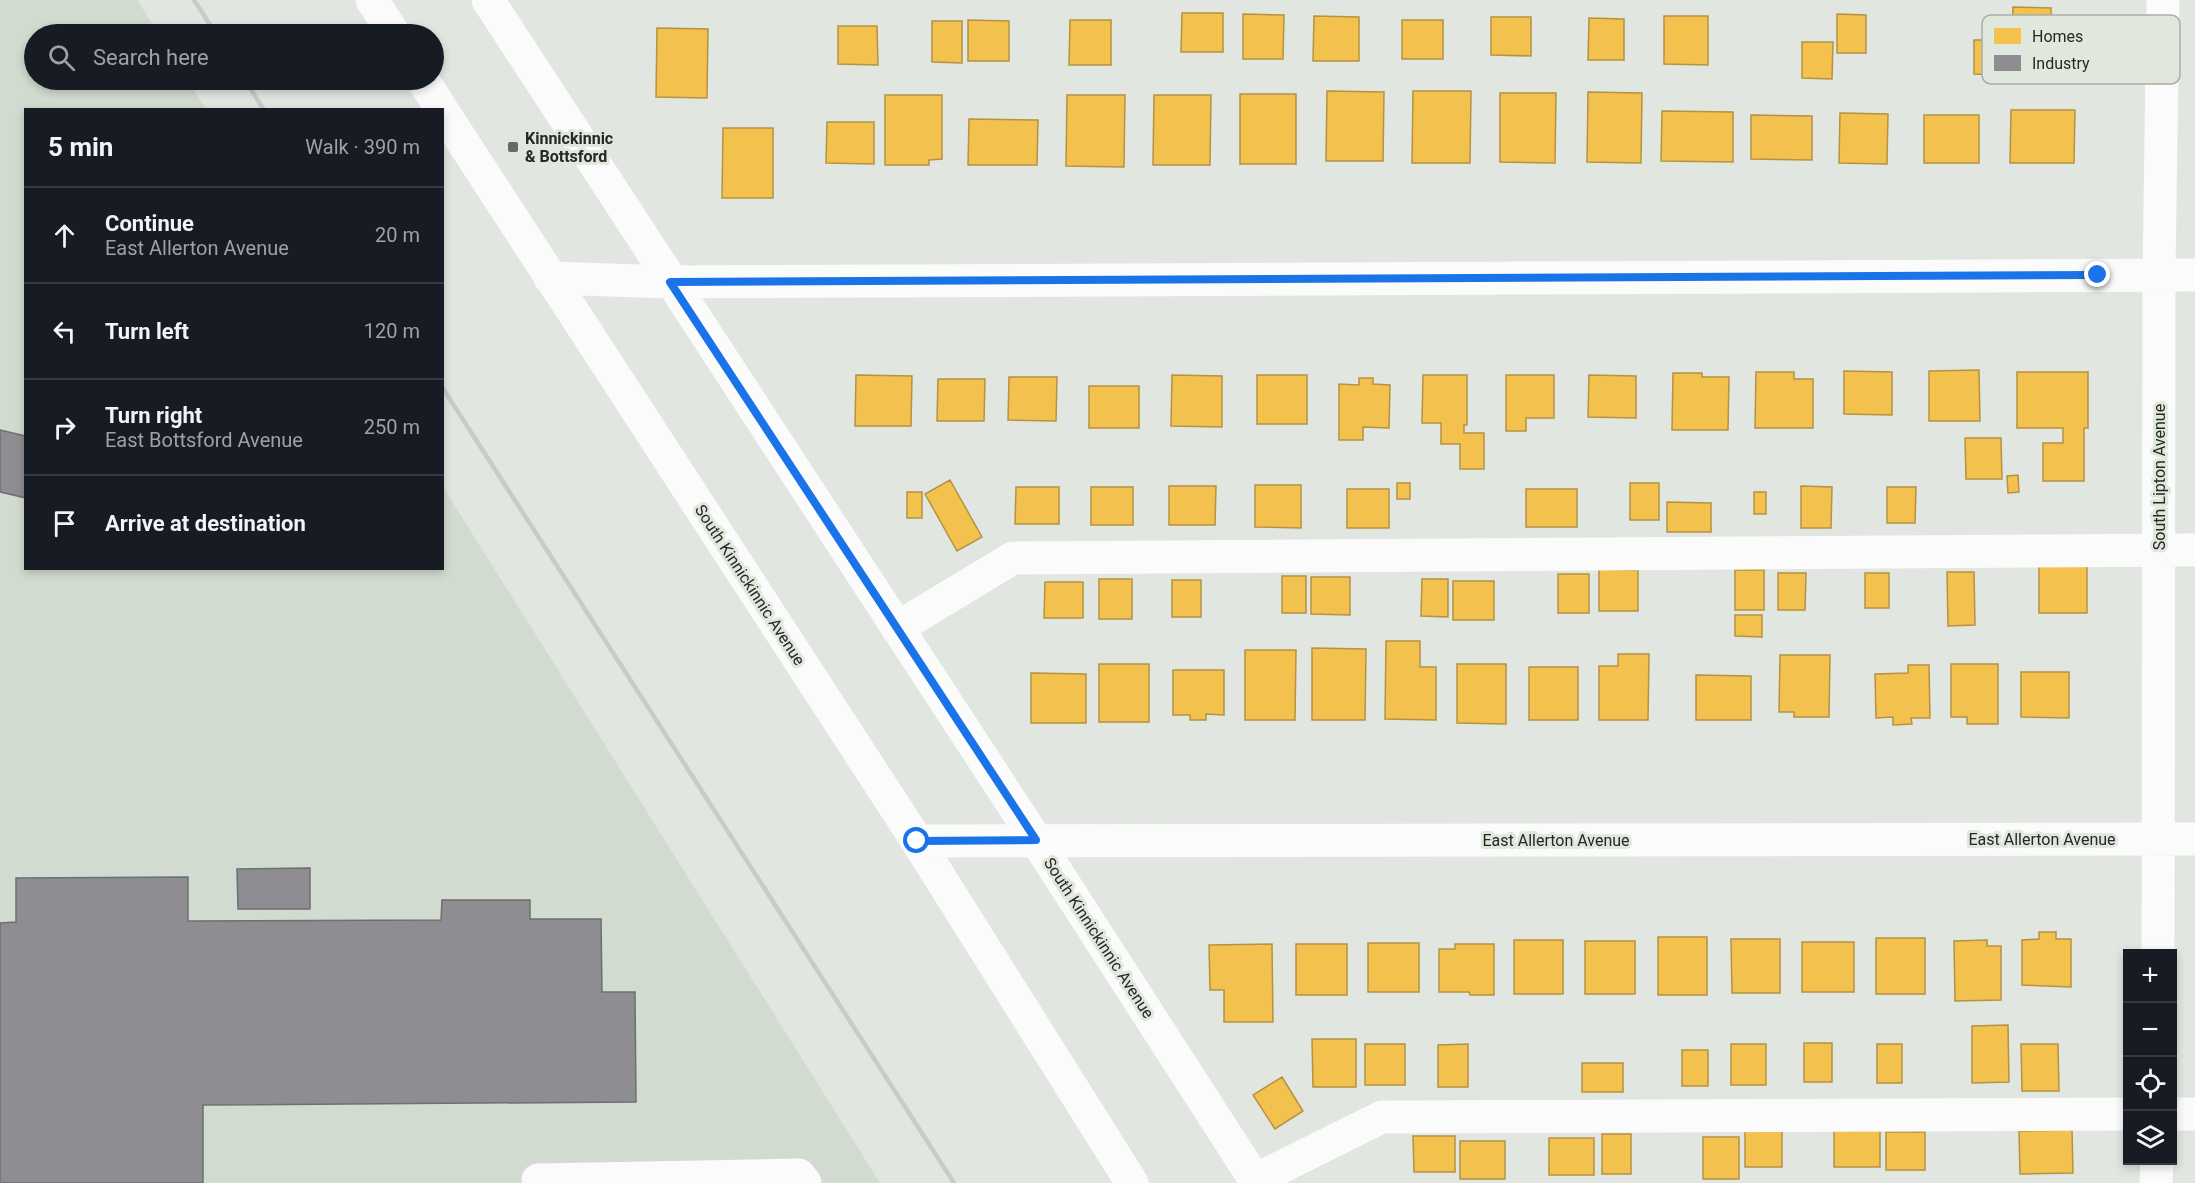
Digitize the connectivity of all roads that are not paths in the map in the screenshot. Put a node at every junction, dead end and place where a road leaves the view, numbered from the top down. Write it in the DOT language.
graph roads {
  1 [pos="372,0"];
  2 [pos="488,0"];
  3 [pos="2163,0"];
  4 [pos="2163,15"];
  5 [pos="388,24"];
  6 [pos="2162,84"];
  7 [pos="429,90"];
  8 [pos="441,108"];
  9 [pos="444,113"];
  10 [pos="2159,275"];
  11 [pos="2195,275"];
  12 [pos="550,278"];
  13 [pos="670,282"];
  14 [pos="2159,550"];
  15 [pos="2195,550"];
  16 [pos="897,628"];
  17 [pos="2159,839"];
  18 [pos="2195,839"];
  19 [pos="1036,840"];
  20 [pos="917,841"];
  21 [pos="2158,949"];
  22 [pos="2123,1114"];
  23 [pos="2177,1114"];
  24 [pos="2195,1114"];
  25 [pos="2157,1165"];
  26 [pos="538,1180"];
  27 [pos="1256,1181"];
  28 [pos="805,1183"];
  29 [pos="1132,1183"];
  30 [pos="2156,1183"];
  1 -- 5 [label="street"];
  2 -- 13 [label="street, South Kinnickinnic Avenue"];
  3 -- 4 [label="street, South Lipton Avenue"];
  6 -- 10 [label="street, South Lipton Avenue"];
  7 -- 8 [label="street, South Kinnickinnic Avenue"];
  9 -- 12 [label="street, South Kinnickinnic Avenue"];
  10 -- 11 [label="street"];
  10 -- 13 [label="street"];
  10 -- 14 [label="street, South Lipton Avenue"];
  12 -- 13 [label="street"];
  12 -- 20 [label="street, South Kinnickinnic Avenue"];
  13 -- 16 [label="street, South Kinnickinnic Avenue"];
  14 -- 15 [label="street"];
  14 -- 16 [label="street"];
  14 -- 17 [label="street, South Lipton Avenue"];
  16 -- 19 [label="street, South Kinnickinnic Avenue"];
  17 -- 18 [label="street, East Allerton Avenue"];
  17 -- 19 [label="street, East Allerton Avenue"];
  17 -- 21 [label="street, South Lipton Avenue"];
  19 -- 20 [label="street, East Allerton Avenue"];
  19 -- 27 [label="street, South Kinnickinnic Avenue"];
  20 -- 29 [label="street, South Kinnickinnic Avenue"];
  22 -- 27 [label="street"];
  23 -- 24 [label="street"];
  25 -- 30 [label="street"];
  26 -- 28 [label="street"];
}
